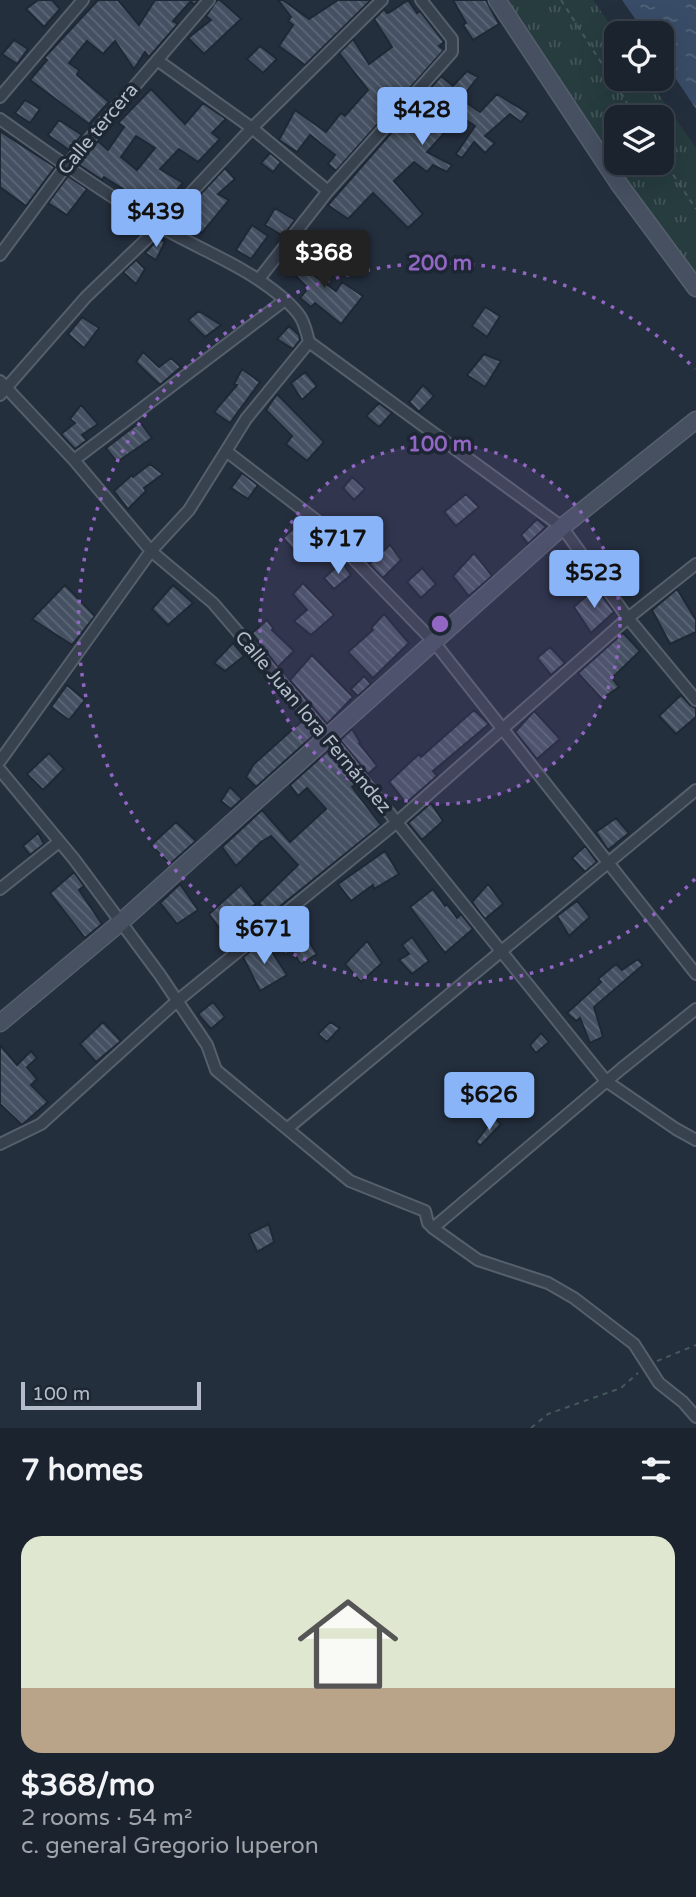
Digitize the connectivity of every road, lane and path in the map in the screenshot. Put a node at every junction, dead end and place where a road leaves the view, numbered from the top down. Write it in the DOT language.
graph roads {
  1 [pos="83,0"];
  2 [pos="382,0"];
  3 [pos="421,0"];
  4 [pos="497,0"];
  5 [pos="561,0"];
  6 [pos="205,4"];
  7 [pos="158,60"];
  8 [pos="0,97"];
  9 [pos="628,105"];
  10 [pos="0,120"];
  11 [pos="251,128"];
  12 [pos="65,167"];
  13 [pos="673,175"];
  14 [pos="328,191"];
  15 [pos="696,209"];
  16 [pos="160,226"];
  17 [pos="0,255"];
  18 [pos="259,279"];
  19 [pos="696,288"];
  20 [pos="285,300"];
  21 [pos="309,342"];
  22 [pos="2,388"];
  23 [pos="696,420"];
  24 [pos="226,451"];
  25 [pos="75,460"];
  26 [pos="562,527"];
  27 [pos="151,551"];
  28 [pos="696,564"];
  29 [pos="628,618"];
  30 [pos="434,642"];
  31 [pos="696,700"];
  32 [pos="503,729"];
  33 [pos="328,737"];
  34 [pos="0,761"];
  35 [pos="0,770"];
  36 [pos="696,790"];
  37 [pos="397,822"];
  38 [pos="59,842"];
  39 [pos="609,862"];
  40 [pos="0,889"];
  41 [pos="121,922"];
  42 [pos="696,974"];
  43 [pos="177,1001"];
  44 [pos="696,1009"];
  45 [pos="0,1023"];
  46 [pos="606,1081"];
  47 [pos="288,1128"];
  48 [pos="696,1140"];
  49 [pos="1,1141"];
  50 [pos="433,1228"];
  51 [pos="696,1345"];
  52 [pos="647,1366"];
  53 [pos="696,1418"];
  54 [pos="531,1428"];
  1 -- 8 [label="street"];
  2 -- 11 [label="street"];
  3 -- 14 [label="street"];
  4 -- 19 [label="main road"];
  5 -- 9 [label="path"];
  6 -- 7 [label="street, Calle tercera"];
  7 -- 11 [label="street"];
  7 -- 12 [label="street, Calle tercera"];
  10 -- 12 [label="street"];
  11 -- 14 [label="street"];
  11 -- 16 [label="street"];
  12 -- 16 [label="street"];
  12 -- 17 [label="street, Calle tercera"];
  13 -- 15 [label="path"];
  14 -- 18 [label="street"];
  16 -- 18 [label="street"];
  16 -- 22 [label="street"];
  18 -- 20 [label="street"];
  20 -- 21 [label="street"];
  20 -- 25 [label="street"];
  21 -- 24 [label="street"];
  21 -- 26 [label="street"];
  22 -- 25 [label="street, Calle Juan lora Fernández"];
  23 -- 26 [label="main road"];
  24 -- 27 [label="street"];
  24 -- 30 [label="street"];
  25 -- 27 [label="street, Calle Juan lora Fernández"];
  26 -- 29 [label="street"];
  26 -- 30 [label="main road"];
  27 -- 33 [label="street, Calle Juan lora Fernández"];
  27 -- 34 [label="street"];
  28 -- 29 [label="street"];
  29 -- 31 [label="street"];
  29 -- 32 [label="street"];
  30 -- 32 [label="street"];
  30 -- 33 [label="main road"];
  32 -- 37 [label="street"];
  32 -- 39 [label="street"];
  33 -- 37 [label="street, Calle Juan lora Fernández"];
  33 -- 41 [label="main road"];
  35 -- 38 [label="street"];
  36 -- 39 [label="street"];
  37 -- 43 [label="street"];
  37 -- 46 [label="street, Calle Juan lora Fernández"];
  38 -- 40 [label="street"];
  38 -- 41 [label="street"];
  39 -- 42 [label="street"];
  39 -- 47 [label="street"];
  41 -- 43 [label="street"];
  41 -- 45 [label="main road"];
  43 -- 47 [label="street"];
  43 -- 49 [label="street"];
  44 -- 46 [label="street"];
  46 -- 48 [label="street, Calle Juan lora Fernández"];
  46 -- 50 [label="street"];
  47 -- 50 [label="street"];
  50 -- 52 [label="street"];
  51 -- 52 [label="path"];
  52 -- 53 [label="street"];
  52 -- 54 [label="path"];
}
